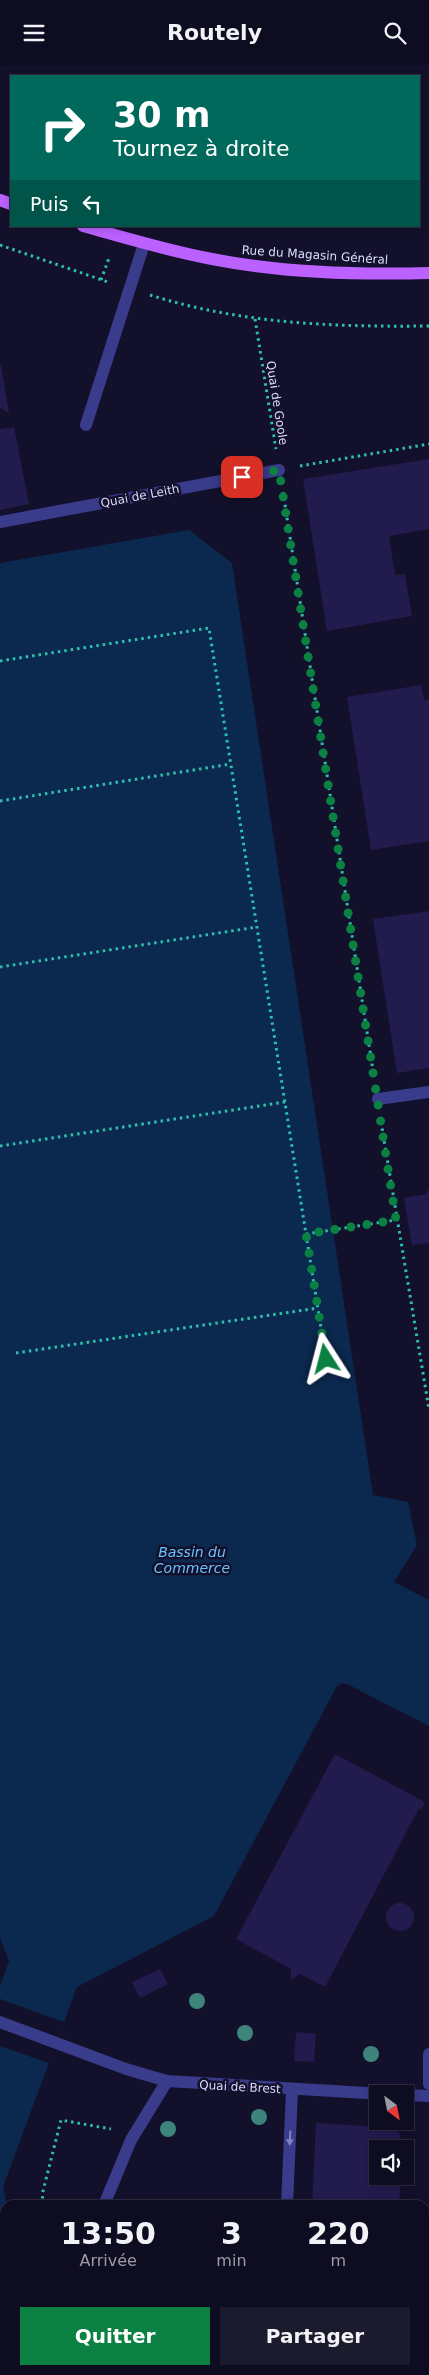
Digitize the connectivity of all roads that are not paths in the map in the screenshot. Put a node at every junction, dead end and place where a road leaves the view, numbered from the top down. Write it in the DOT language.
graph roads {
  1 [pos="86,227"];
  2 [pos="144,244"];
  3 [pos="429,273"];
  4 [pos="86,425"];
  5 [pos="279,470"];
  6 [pos="0,522"];
  7 [pos="429,1092"];
  8 [pos="378,1099"];
  9 [pos="0,2022"];
  10 [pos="429,2054"];
  11 [pos="167,2081"];
  12 [pos="429,2084"];
  13 [pos="292,2089"];
  14 [pos="369,2093"];
  15 [pos="414,2095"];
  16 [pos="429,2096"];
  17 [pos="106,2200"];
  18 [pos="287,2200"];
  1 -- 2 [label="main road, Rue du Magasin Général"];
  2 -- 3 [label="main road, Rue du Magasin Général"];
  2 -- 4 [label="street"];
  5 -- 6 [label="street, Quai de Leith"];
  7 -- 8 [label="street"];
  9 -- 11 [label="street, Quai de Brest"];
  10 -- 12 [label="street"];
  11 -- 13 [label="street, Quai de Brest"];
  11 -- 17 [label="street"];
  13 -- 14 [label="street, Quai de Brest"];
  13 -- 18 [label="street, one-way"];
  15 -- 16 [label="street"];
}
